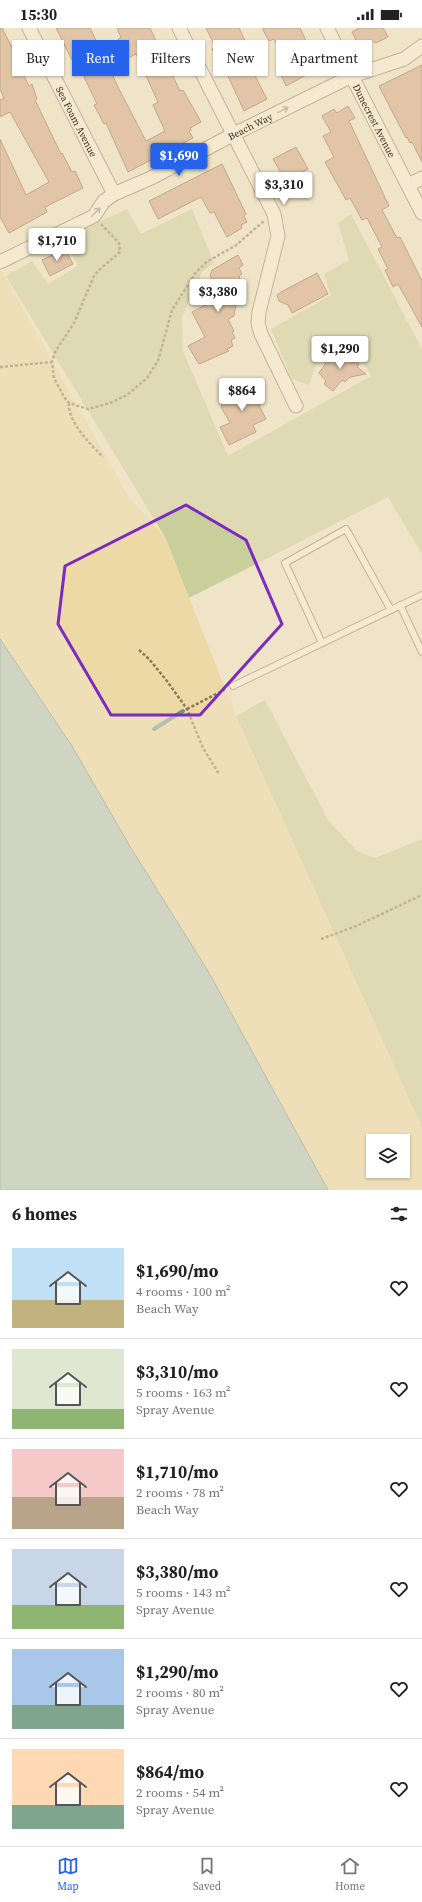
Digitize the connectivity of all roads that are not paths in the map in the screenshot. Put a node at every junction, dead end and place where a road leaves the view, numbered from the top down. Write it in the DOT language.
graph roads {
  1 [pos="29,28"];
  2 [pos="179,28"];
  3 [pos="327,28"];
  4 [pos="333,40"];
  5 [pos="422,46"];
  6 [pos="372,69"];
  7 [pos="352,76"];
  8 [pos="234,134"];
  9 [pos="422,178"];
  10 [pos="408,185"];
  11 [pos="114,194"];
  12 [pos="422,213"];
  13 [pos="0,262"];
  14 [pos="296,406"];
  15 [pos="422,595"];
  16 [pos="400,605"];
  17 [pos="391,610"];
  18 [pos="322,643"];
  19 [pos="422,652"];
  20 [pos="233,686"];
  1 -- 11 [label="street, Sea Foam Avenue"];
  2 -- 8 [label="street"];
  3 -- 4 [label="street, Dunecrest Avenue"];
  5 -- 6 [label="street, Beach Way"];
  8 -- 7 [label="street, Beach Way, one-way"];
  7 -- 10 [label="street, Dunecrest Avenue"];
  8 -- 11 [label="street, Beach Way"];
  8 -- 14 [label="street"];
  9 -- 10 [label="street"];
  10 -- 12 [label="street, Dunecrest Avenue"];
  13 -- 11 [label="street, Beach Way, one-way"];
  15 -- 16 [label="lane"];
  16 -- 17 [label="lane"];
  16 -- 19 [label="lane"];
  17 -- 18 [label="lane"];
  17 -- 18 [label="lane"];
  18 -- 20 [label="lane"];
}
